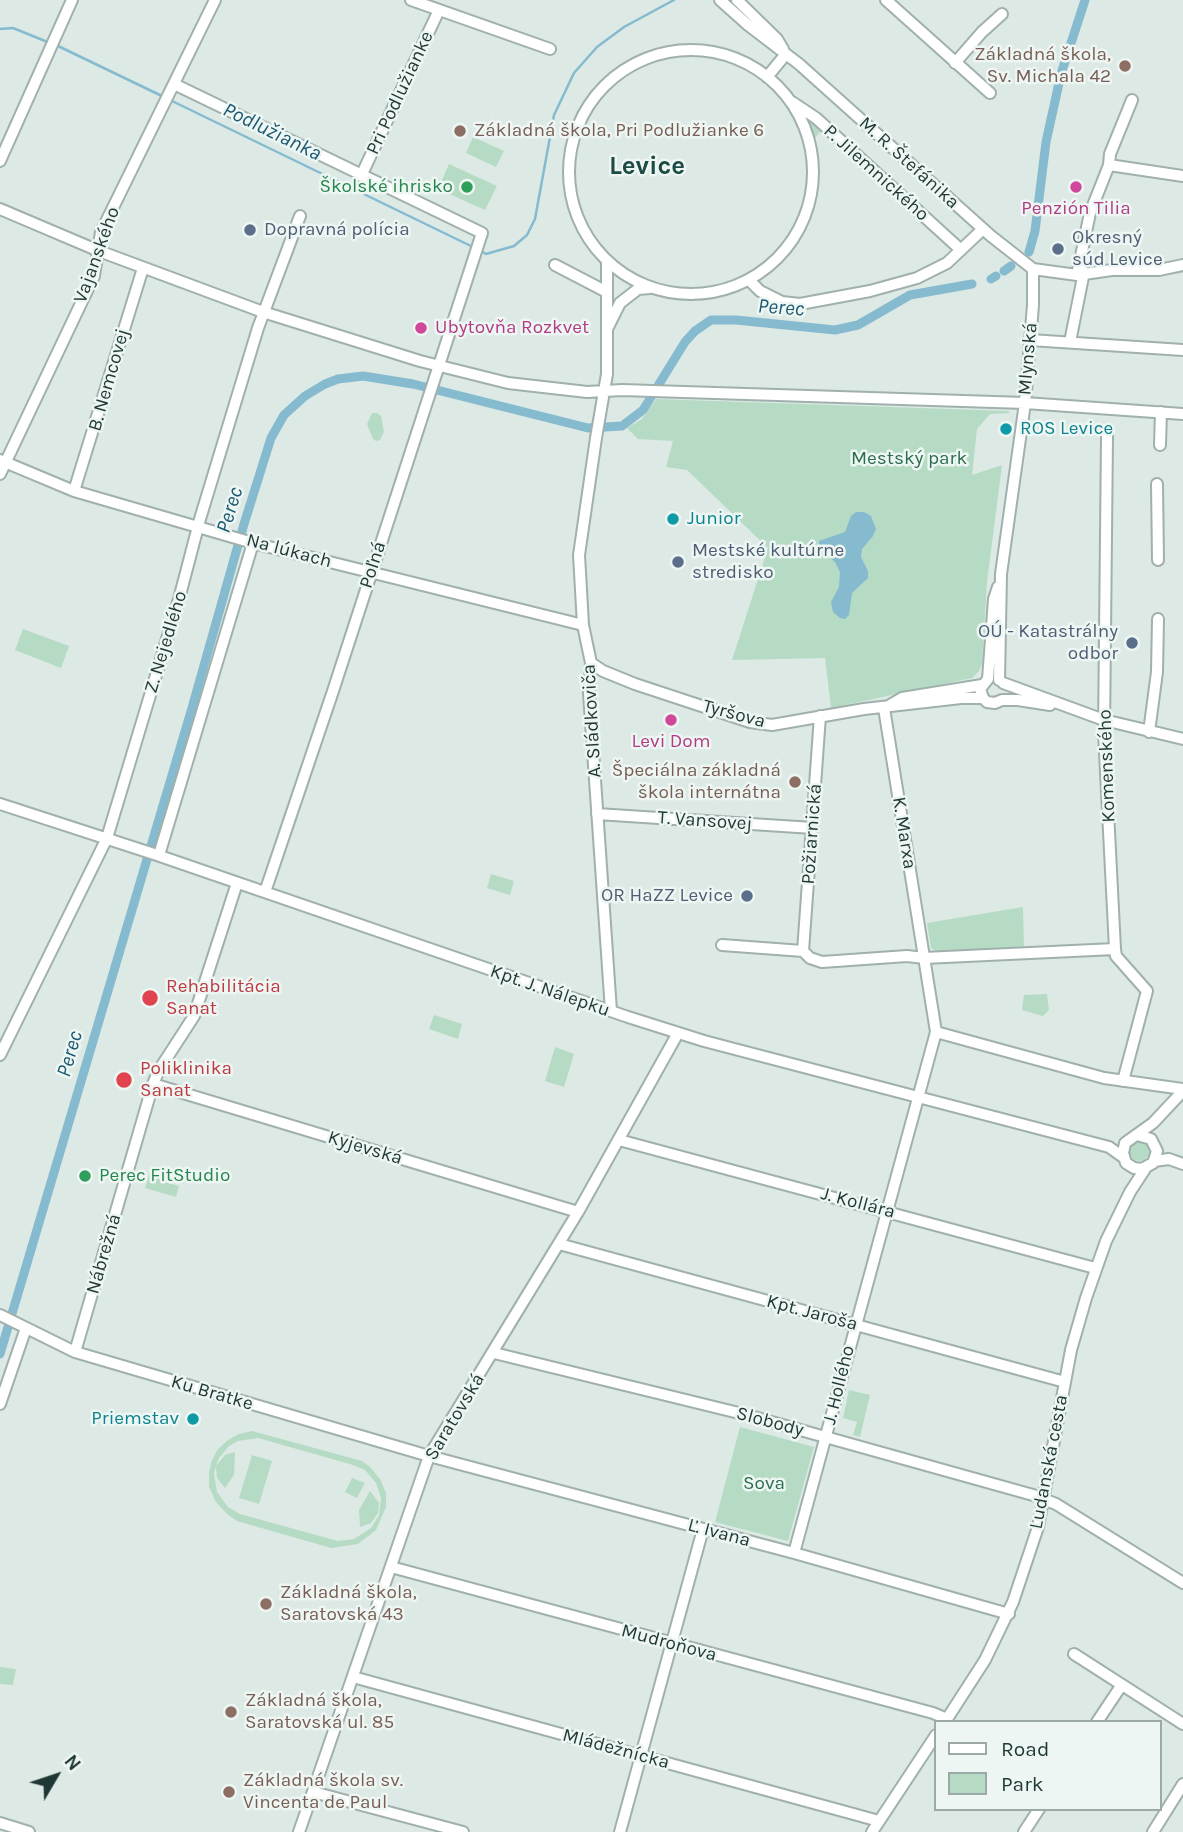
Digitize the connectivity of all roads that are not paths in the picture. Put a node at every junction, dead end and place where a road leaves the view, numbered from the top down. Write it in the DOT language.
graph roads {
  1 [pos="72,0"];
  2 [pos="215,0"];
  3 [pos="411,0"];
  4 [pos="722,0"];
  5 [pos="886,0"];
  6 [pos="743,2"];
  7 [pos="439,10"];
  8 [pos="1002,14"];
  9 [pos="748,25"];
  10 [pos="550,49"];
  11 [pos="786,54"];
  12 [pos="955,63"];
  13 [pos="766,77"];
  14 [pos="172,87"];
  15 [pos="990,93"];
  16 [pos="789,100"];
  17 [pos="1132,100"];
  18 [pos="0,161"];
  19 [pos="1109,165"];
  20 [pos="360,176"];
  21 [pos="1183,176"];
  22 [pos="0,209"];
  23 [pos="300,216"];
  24 [pos="983,229"];
  25 [pos="481,238"];
  26 [pos="961,250"];
  27 [pos="99,251"];
  28 [pos="607,262"];
  29 [pos="555,265"];
  30 [pos="1183,265"];
  31 [pos="144,268"];
  32 [pos="1033,270"];
  33 [pos="1081,274"];
  34 [pos="749,280"];
  35 [pos="650,288"];
  36 [pos="606,291"];
  37 [pos="264,312"];
  38 [pos="606,332"];
  39 [pos="1030,340"];
  40 [pos="1070,342"];
  41 [pos="1183,350"];
  42 [pos="438,366"];
  43 [pos="605,391"];
  44 [pos="1025,402"];
  45 [pos="1161,412"];
  46 [pos="1183,414"];
  47 [pos="1107,436"];
  48 [pos="1160,444"];
  49 [pos="3,461"];
  50 [pos="0,474"];
  51 [pos="1157,484"];
  52 [pos="74,491"];
  53 [pos="199,527"];
  54 [pos="251,542"];
  55 [pos="1158,560"];
  56 [pos="370,573"];
  57 [pos="1157,618"];
  58 [pos="583,621"];
  59 [pos="591,663"];
  60 [pos="993,682"];
  61 [pos="983,698"];
  62 [pos="1002,700"];
  63 [pos="1063,706"];
  64 [pos="884,708"];
  65 [pos="820,716"];
  66 [pos="1104,720"];
  67 [pos="1149,732"];
  68 [pos="1183,739"];
  69 [pos="0,804"];
  70 [pos="597,814"];
  71 [pos="813,828"];
  72 [pos="107,838"];
  73 [pos="152,853"];
  74 [pos="237,883"];
  75 [pos="265,892"];
  76 [pos="722,946"];
  77 [pos="1115,949"];
  78 [pos="803,951"];
  79 [pos="924,958"];
  80 [pos="611,1011"];
  81 [pos="936,1032"];
  82 [pos="678,1033"];
  83 [pos="0,1055"];
  84 [pos="1123,1081"];
  85 [pos="153,1084"];
  86 [pos="1183,1090"];
  87 [pos="918,1096"];
  88 [pos="1153,1123"];
  89 [pos="1137,1135"];
  90 [pos="619,1140"];
  91 [pos="1125,1143"];
  92 [pos="1155,1144"];
  93 [pos="1109,1147"];
  94 [pos="1123,1157"];
  95 [pos="1169,1159"];
  96 [pos="1183,1164"];
  97 [pos="1150,1165"];
  98 [pos="1131,1167"];
  99 [pos="1130,1192"];
  100 [pos="886,1211"];
  101 [pos="578,1212"];
  102 [pos="559,1244"];
  103 [pos="1095,1268"];
  104 [pos="12,1321"];
  105 [pos="855,1325"];
  106 [pos="75,1352"];
  107 [pos="494,1353"];
  108 [pos="1065,1382"];
  109 [pos="0,1404"];
  110 [pos="826,1437"];
  111 [pos="429,1456"];
  112 [pos="1044,1499"];
  113 [pos="703,1529"];
  114 [pos="794,1553"];
  115 [pos="391,1567"];
  116 [pos="1183,1583"];
  117 [pos="1009,1614"];
  118 [pos="672,1644"];
  119 [pos="1074,1654"];
  120 [pos="353,1676"];
  121 [pos="1121,1686"];
  122 [pos="944,1720"];
  123 [pos="947,1720"];
  124 [pos="1098,1720"];
  125 [pos="1183,1724"];
  126 [pos="934,1738"];
  127 [pos="641,1755"];
  128 [pos="1183,1784"];
  129 [pos="313,1792"];
  130 [pos="1038,1811"];
  131 [pos="879,1821"];
  132 [pos="0,1823"];
  133 [pos="27,1832"];
  134 [pos="299,1832"];
  135 [pos="463,1832"];
  136 [pos="620,1832"];
  137 [pos="872,1832"];
  138 [pos="1024,1832"];
  139 [pos="1153,1832"];
  1 -- 18 [label="street"];
  2 -- 14 [label="street, Vajanského"];
  3 -- 7 [label="street"];
  4 -- 6 [label="street, M. R. Štefánika"];
  4 -- 9 [label="street, M. R. Štefánika"];
  5 -- 12 [label="street"];
  6 -- 9 [label="street"];
  6 -- 11 [label="street, M. R. Štefánika"];
  7 -- 10 [label="street"];
  7 -- 20 [label="street, Pri Podlužianke"];
  8 -- 12 [label="street"];
  9 -- 11 [label="street, M. R. Štefánika"];
  11 -- 13 [label="street"];
  11 -- 24 [label="street, M. R. Štefánika"];
  12 -- 15 [label="street"];
  13 -- 16 [label="street"];
  13 -- 28 [label="street"];
  14 -- 20 [label="street, Pri Podlužianke"];
  14 -- 27 [label="street, Vajanského"];
  16 -- 26 [label="street, P. Jilemnického"];
  16 -- 34 [label="street"];
  17 -- 19 [label="street"];
  19 -- 21 [label="street"];
  19 -- 33 [label="street"];
  20 -- 25 [label="street, Pri Podlužianke"];
  22 -- 27 [label="street"];
  23 -- 37 [label="street, Z. Nejedlého"];
  24 -- 26 [label="street"];
  24 -- 32 [label="street, M. R. Štefánika"];
  25 -- 42 [label="street, Poľná"];
  26 -- 34 [label="street"];
  27 -- 31 [label="street"];
  27 -- 49 [label="street, Vajanského"];
  28 -- 35 [label="street"];
  28 -- 36 [label="street, A. Sládkoviča"];
  29 -- 36 [label="street"];
  30 -- 33 [label="street"];
  31 -- 37 [label="street"];
  31 -- 52 [label="street, B. Nemcovej"];
  32 -- 33 [label="street"];
  32 -- 39 [label="street, Mlynská"];
  33 -- 40 [label="street"];
  34 -- 35 [label="street"];
  35 -- 38 [label="street"];
  36 -- 38 [label="street, A. Sládkoviča"];
  37 -- 42 [label="street"];
  37 -- 53 [label="street, Z. Nejedlého"];
  38 -- 43 [label="street, A. Sládkoviča"];
  39 -- 40 [label="street"];
  39 -- 44 [label="street, Mlynská"];
  40 -- 41 [label="street"];
  42 -- 43 [label="street"];
  42 -- 56 [label="street, Poľná"];
  43 -- 44 [label="street"];
  43 -- 58 [label="street, A. Sládkoviča"];
  44 -- 45 [label="street"];
  44 -- 60 [label="street, Mlynská"];
  45 -- 46 [label="street"];
  45 -- 48 [label="street"];
  47 -- 66 [label="street, Komenského"];
  49 -- 50 [label="street, Vajanského"];
  49 -- 52 [label="street, Na lúkach"];
  51 -- 55 [label="street"];
  52 -- 53 [label="street, Na lúkach"];
  53 -- 54 [label="street, Na lúkach"];
  53 -- 72 [label="street, Z. Nejedlého"];
  54 -- 56 [label="street, Na lúkach"];
  54 -- 73 [label="street"];
  56 -- 58 [label="street, Na lúkach"];
  56 -- 75 [label="street, Poľná"];
  57 -- 67 [label="street"];
  58 -- 59 [label="street, A. Sládkoviča"];
  59 -- 65 [label="street, Tyršova"];
  59 -- 70 [label="street, A. Sládkoviča"];
  60 -- 61 [label="street"];
  60 -- 62 [label="street"];
  60 -- 63 [label="street"];
  60 -- 64 [label="street, Tyršova"];
  61 -- 62 [label="street, Tyršova"];
  61 -- 64 [label="street, Tyršova"];
  62 -- 63 [label="street"];
  63 -- 66 [label="street"];
  64 -- 65 [label="street, Tyršova"];
  64 -- 79 [label="street, K. Marxa"];
  65 -- 71 [label="street, Požiarnická"];
  66 -- 67 [label="street"];
  66 -- 77 [label="street, Komenského"];
  67 -- 68 [label="street"];
  69 -- 72 [label="street, Kpt. J. Nálepku"];
  70 -- 71 [label="street, T. Vansovej"];
  70 -- 80 [label="street, A. Sládkoviča"];
  71 -- 78 [label="street, Požiarnická"];
  72 -- 73 [label="street, Kpt. J. Nálepku"];
  72 -- 83 [label="street, Z. Nejedlého"];
  73 -- 74 [label="street, Kpt. J. Nálepku"];
  74 -- 75 [label="street, Kpt. J. Nálepku"];
  74 -- 85 [label="street, Nábrežná"];
  75 -- 80 [label="street, Kpt. J. Nálepku"];
  76 -- 78 [label="street"];
  77 -- 79 [label="street"];
  77 -- 84 [label="street"];
  78 -- 79 [label="street"];
  79 -- 81 [label="street, K. Marxa"];
  80 -- 82 [label="street, Kpt. J. Nálepku"];
  81 -- 84 [label="street"];
  81 -- 87 [label="street, K. Marxa"];
  82 -- 87 [label="street, Kpt. J. Nálepku"];
  82 -- 90 [label="street, Saratovská"];
  84 -- 86 [label="street"];
  85 -- 101 [label="street, Kyjevská"];
  85 -- 106 [label="street, Nábrežná"];
  86 -- 88 [label="street"];
  87 -- 93 [label="street, Kpt. J. Nálepku"];
  87 -- 100 [label="street, J. Hollého"];
  88 -- 89 [label="street"];
  88 -- 92 [label="street"];
  89 -- 91 [label="street"];
  89 -- 92 [label="street"];
  90 -- 100 [label="street, J. Kollára"];
  90 -- 101 [label="street, Saratovská"];
  91 -- 93 [label="street, Kpt. J. Nálepku"];
  91 -- 94 [label="street"];
  92 -- 95 [label="street"];
  92 -- 97 [label="street"];
  93 -- 94 [label="street, Kpt. J. Nálepku"];
  94 -- 98 [label="street"];
  95 -- 96 [label="street"];
  95 -- 97 [label="street"];
  97 -- 98 [label="street"];
  97 -- 99 [label="street, Ludanská cesta"];
  98 -- 99 [label="street, Ludanská cesta"];
  99 -- 103 [label="street, Ludanská cesta"];
  100 -- 103 [label="street, J. Kollára"];
  100 -- 105 [label="street, J. Hollého"];
  101 -- 102 [label="street, Saratovská"];
  102 -- 105 [label="street, Kpt. Jaroša"];
  102 -- 107 [label="street, Saratovská"];
  103 -- 108 [label="street, Ludanská cesta"];
  104 -- 106 [label="street, Ku Bratke"];
  104 -- 109 [label="street"];
  105 -- 108 [label="street, Kpt. Jaroša"];
  105 -- 110 [label="street, J. Hollého"];
  106 -- 111 [label="street, Ku Bratke"];
  107 -- 110 [label="street, Slobody"];
  107 -- 111 [label="street, Saratovská"];
  108 -- 112 [label="street, Ludanská cesta"];
  110 -- 112 [label="street, Slobody"];
  110 -- 114 [label="street, J. Hollého"];
  111 -- 113 [label="street, Ľ. Ivana"];
  111 -- 115 [label="street, Saratovská"];
  112 -- 116 [label="street, Slobody"];
  112 -- 117 [label="street, Ludanská cesta"];
  113 -- 114 [label="street, Ľ. Ivana"];
  113 -- 118 [label="street"];
  114 -- 117 [label="street, Ľ. Ivana"];
  115 -- 118 [label="street, Mudroňova"];
  115 -- 120 [label="street, Saratovská"];
  117 -- 123 [label="street, Ludanská cesta"];
  118 -- 122 [label="street, Mudroňova"];
  118 -- 127 [label="street"];
  119 -- 121 [label="street"];
  120 -- 127 [label="street, Mládežnícka"];
  120 -- 129 [label="street, Saratovská"];
  121 -- 124 [label="street"];
  121 -- 125 [label="street"];
  126 -- 131 [label="street"];
  127 -- 131 [label="street, Mládežnícka"];
  127 -- 136 [label="street"];
  128 -- 139 [label="street"];
  129 -- 134 [label="street, Saratovská"];
  129 -- 135 [label="street"];
  130 -- 138 [label="street"];
  131 -- 137 [label="street"];
  132 -- 133 [label="street"];
}
